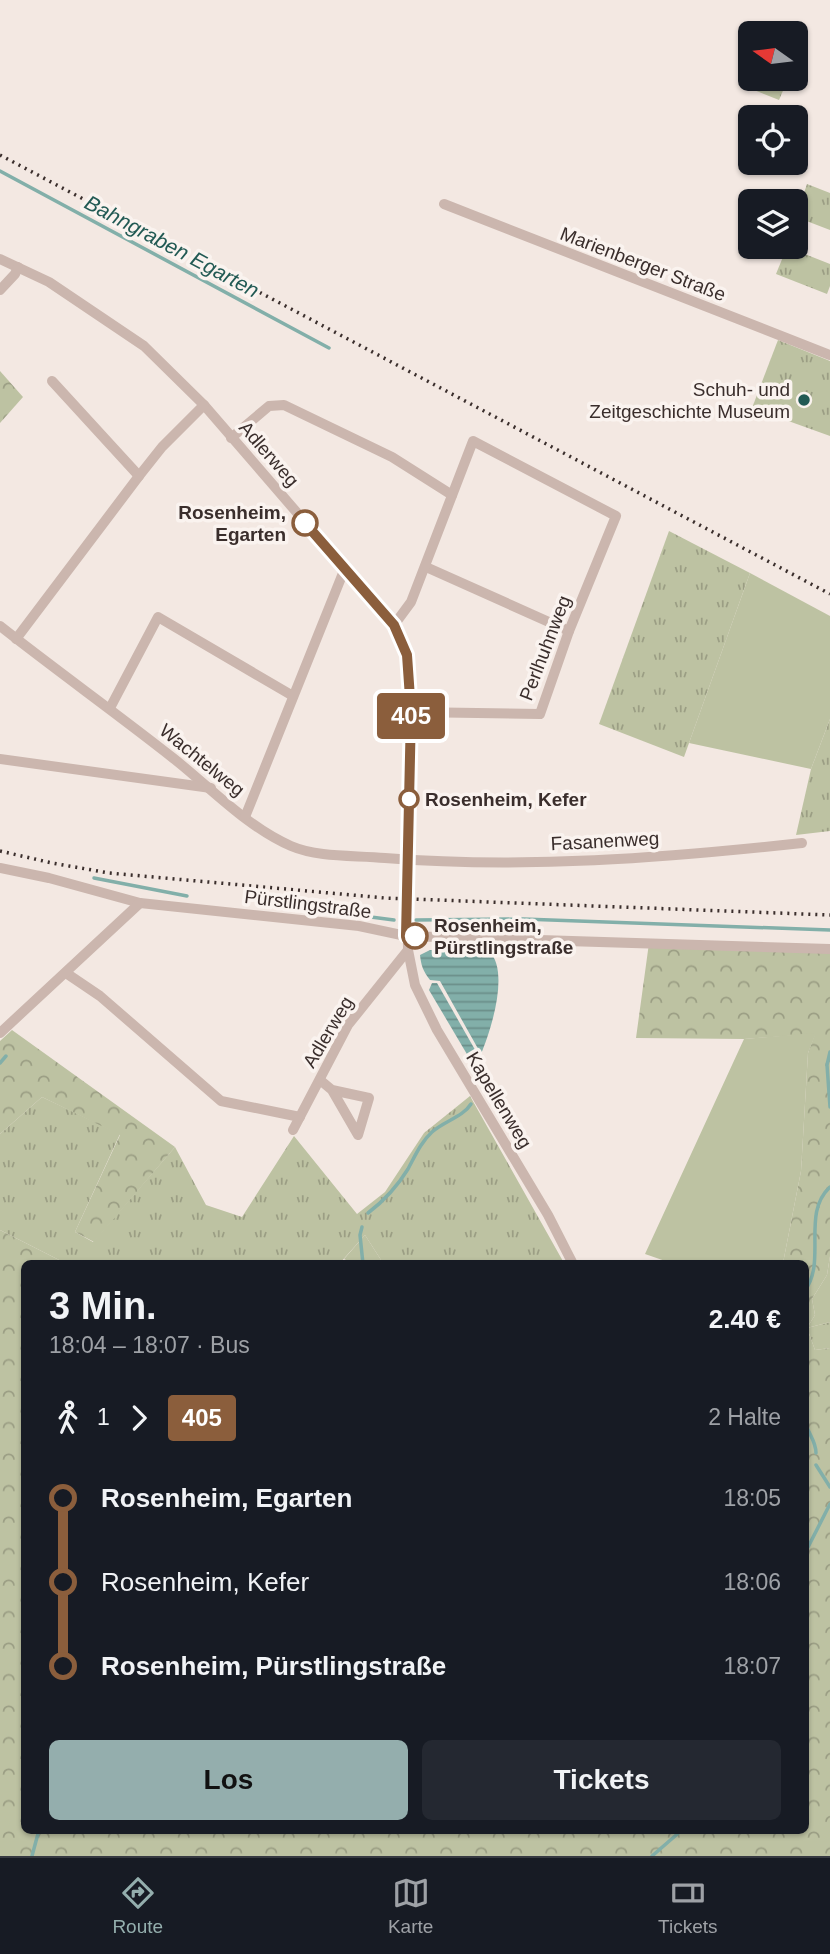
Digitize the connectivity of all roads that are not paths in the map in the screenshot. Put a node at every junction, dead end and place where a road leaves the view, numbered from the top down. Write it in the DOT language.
graph roads {
  1 [pos="444,204"];
  2 [pos="0,259"];
  3 [pos="18,267"];
  4 [pos="0,290"];
  5 [pos="830,355"];
  6 [pos="52,382"];
  7 [pos="204,405"];
  8 [pos="231,438"];
  9 [pos="139,476"];
  10 [pos="452,495"];
  11 [pos="426,566"];
  12 [pos="345,568"];
  13 [pos="394,625"];
  14 [pos="0,626"];
  15 [pos="569,631"];
  16 [pos="16,639"];
  17 [pos="293,696"];
  18 [pos="110,708"];
  19 [pos="411,712"];
  20 [pos="0,759"];
  21 [pos="211,788"];
  22 [pos="245,817"];
  23 [pos="803,843"];
  24 [pos="408,859"];
  25 [pos="0,868"];
  26 [pos="140,903"];
  27 [pos="406,936"];
  28 [pos="830,949"];
  29 [pos="408,950"];
  30 [pos="66,973"];
  31 [pos="0,1033"];
  32 [pos="320,1080"];
  33 [pos="332,1090"];
  34 [pos="300,1117"];
  35 [pos="293,1130"];
  36 [pos="571,1260"];
  1 -- 5 [label="street, Marienberger Straße"];
  2 -- 3 [label="street, Adlerweg"];
  3 -- 4 [label="street"];
  3 -- 7 [label="street, Adlerweg"];
  6 -- 9 [label="street"];
  7 -- 8 [label="street, Adlerweg"];
  7 -- 9 [label="street"];
  8 -- 10 [label="street"];
  8 -- 12 [label="street, Adlerweg"];
  9 -- 16 [label="street"];
  10 -- 11 [label="street"];
  10 -- 15 [label="street, Perlhuhnweg"];
  11 -- 13 [label="street"];
  11 -- 15 [label="street"];
  12 -- 13 [label="street, Adlerweg"];
  12 -- 17 [label="street"];
  13 -- 19 [label="street, Adlerweg"];
  14 -- 16 [label="street, Wachtelweg"];
  15 -- 19 [label="street, Perlhuhnweg"];
  16 -- 18 [label="street, Wachtelweg"];
  17 -- 18 [label="street"];
  17 -- 22 [label="street"];
  18 -- 21 [label="street, Wachtelweg"];
  19 -- 24 [label="street, Adlerweg"];
  20 -- 21 [label="street"];
  21 -- 22 [label="street, Wachtelweg"];
  22 -- 24 [label="street, Wachtelweg"];
  23 -- 24 [label="street, Fasanenweg"];
  24 -- 27 [label="street, Adlerweg"];
  25 -- 26 [label="street, Pürstlingstraße"];
  26 -- 27 [label="street, Pürstlingstraße"];
  26 -- 30 [label="street"];
  27 -- 28 [label="street, Pürstlingstraße"];
  27 -- 29 [label="street, Adlerweg"];
  29 -- 32 [label="street, Adlerweg"];
  29 -- 36 [label="street, Kapellenweg"];
  30 -- 31 [label="street"];
  30 -- 34 [label="street"];
  32 -- 33 [label="street"];
  32 -- 34 [label="street, Adlerweg"];
  33 -- 33 [label="street"];
  34 -- 35 [label="street, Adlerweg"];
}
